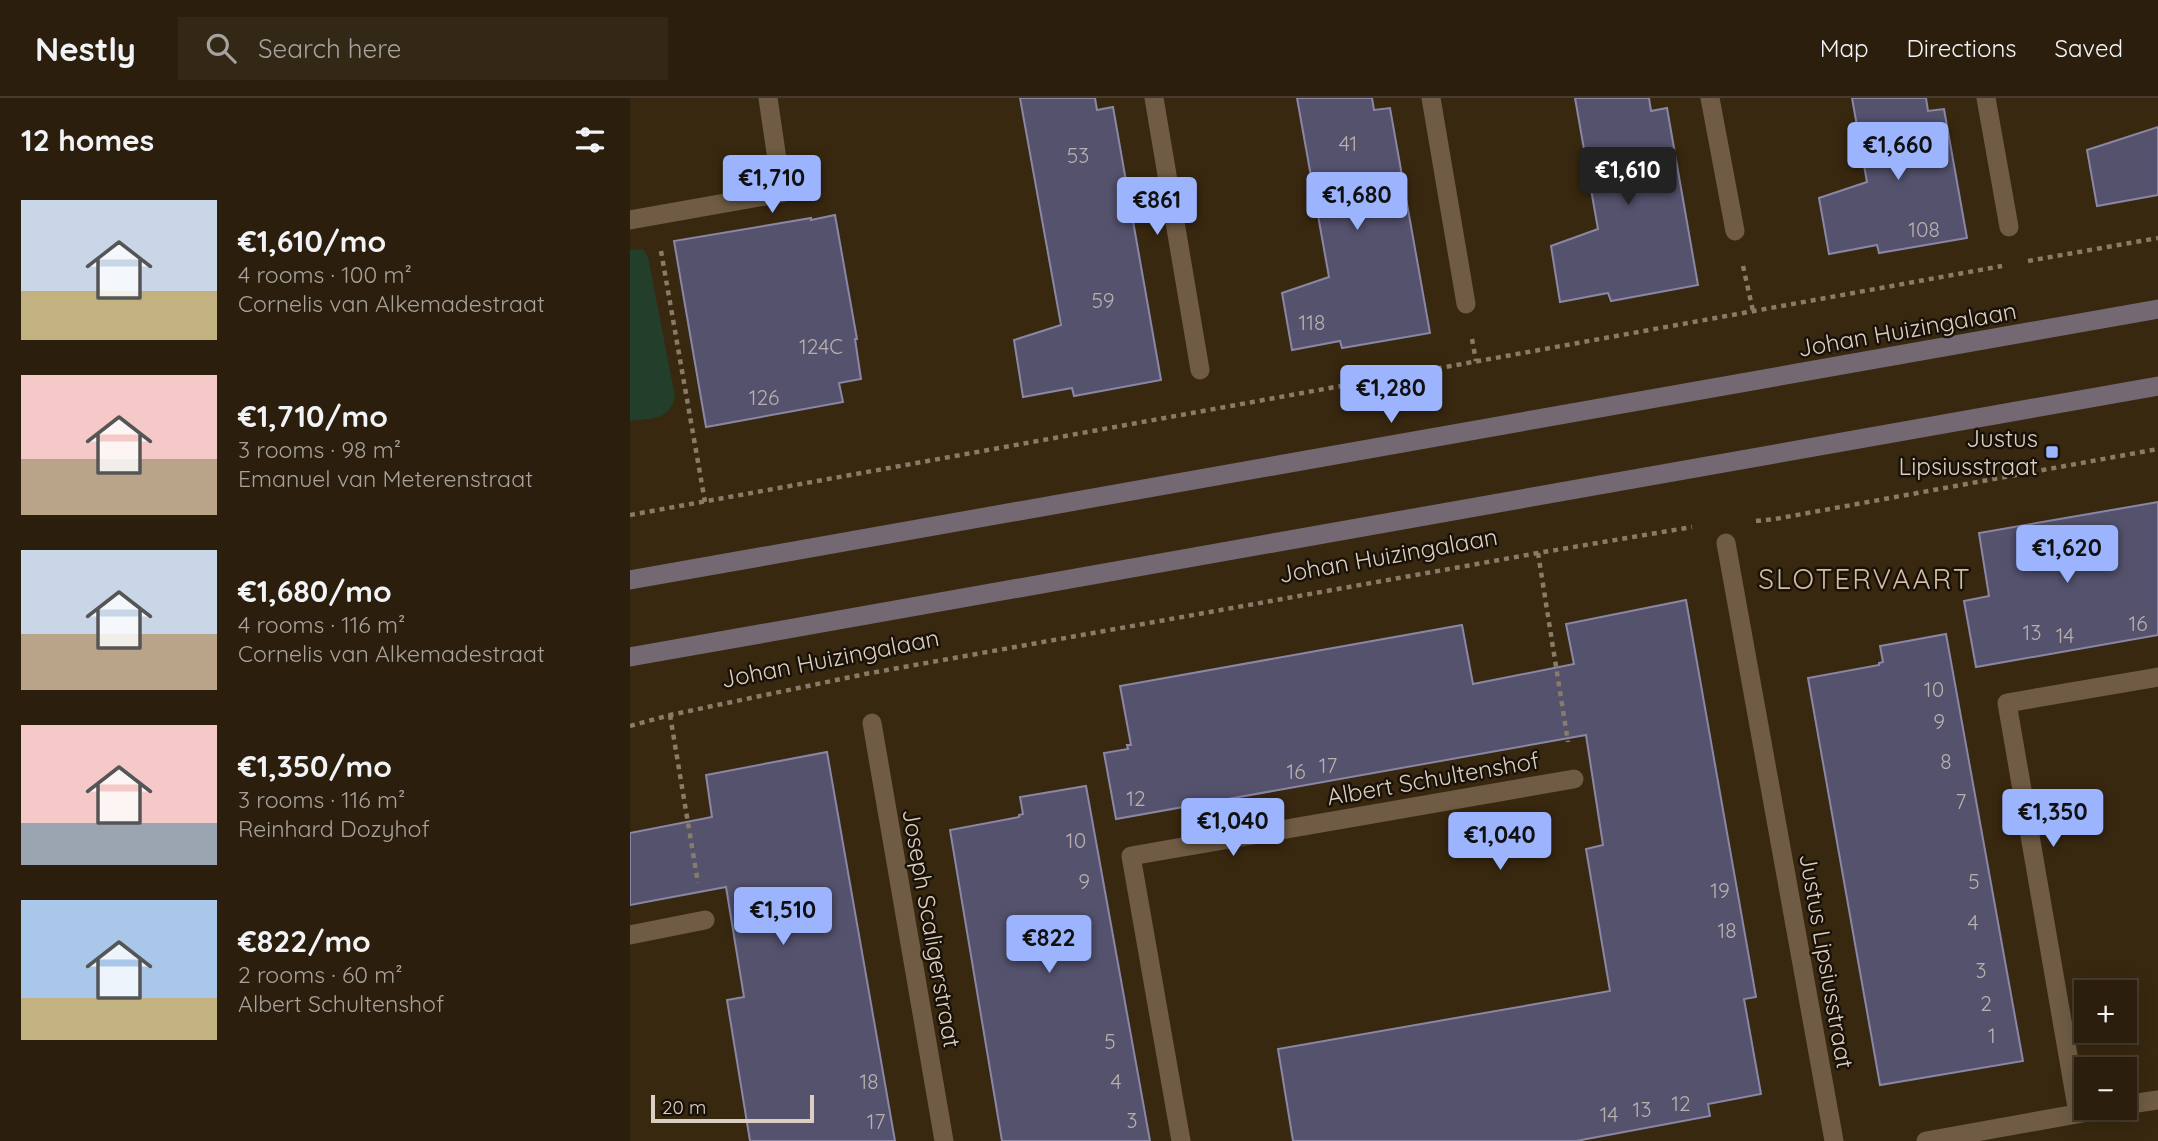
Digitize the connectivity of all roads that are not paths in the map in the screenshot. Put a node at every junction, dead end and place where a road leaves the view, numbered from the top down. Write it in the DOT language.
graph roads {
  1 [pos="768,98"];
  2 [pos="1154,98"];
  3 [pos="1431,98"];
  4 [pos="1710,98"];
  5 [pos="1986,98"];
  6 [pos="630,220"];
  7 [pos="2009,227"];
  8 [pos="1735,231"];
  9 [pos="1466,303"];
  10 [pos="2158,309"];
  11 [pos="1200,370"];
  12 [pos="2158,386"];
  13 [pos="1726,542"];
  14 [pos="630,580"];
  15 [pos="630,657"];
  16 [pos="2158,677"];
  17 [pos="872,723"];
  18 [pos="1574,779"];
  19 [pos="705,920"];
  20 [pos="630,935"];
  21 [pos="2074,1090"];
  22 [pos="2158,1100"];
  23 [pos="2137,1103"];
  24 [pos="2074,1114"];
  25 [pos="944,1141"];
  26 [pos="1181,1141"];
  27 [pos="1834,1141"];
  28 [pos="1926,1141"];
  1 -- 6 [label="street"];
  2 -- 11 [label="street"];
  3 -- 9 [label="street"];
  4 -- 8 [label="street"];
  5 -- 7 [label="street"];
  10 -- 14 [label="main road, Johan Huizingalaan"];
  12 -- 15 [label="main road, Johan Huizingalaan"];
  13 -- 27 [label="street, Justus Lipsiusstraat"];
  16 -- 21 [label="street"];
  17 -- 25 [label="street, Joseph Scaligerstraat"];
  18 -- 26 [label="street, Albert Schultenshof"];
  19 -- 20 [label="street"];
  22 -- 23 [label="street"];
  24 -- 28 [label="street"];
}
